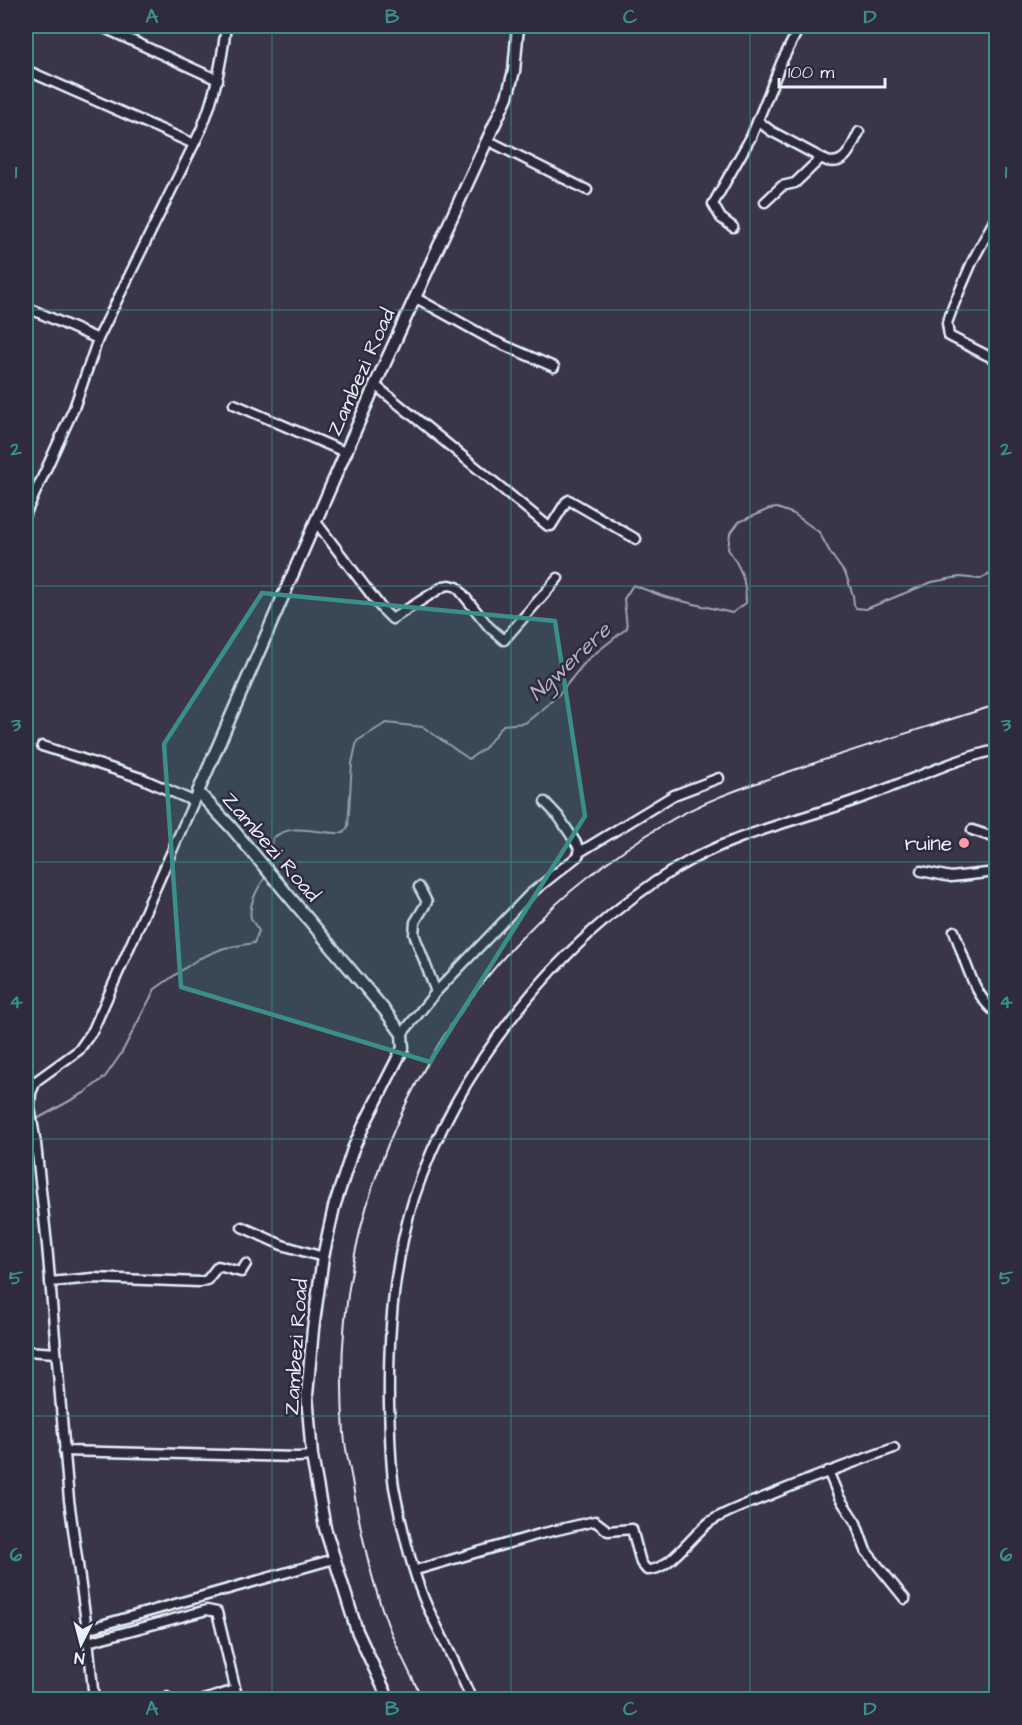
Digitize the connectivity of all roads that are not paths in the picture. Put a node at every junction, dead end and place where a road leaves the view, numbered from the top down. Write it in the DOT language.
graph roads {
  1 [pos="100,26"];
  2 [pos="226,26"];
  3 [pos="518,26"];
  4 [pos="800,26"];
  5 [pos="26,70"];
  6 [pos="218,80"];
  7 [pos="758,121"];
  8 [pos="859,132"];
  9 [pos="487,140"];
  10 [pos="194,144"];
  11 [pos="821,158"];
  12 [pos="587,190"];
  13 [pos="765,202"];
  14 [pos="996,217"];
  15 [pos="733,227"];
  16 [pos="416,298"];
  17 [pos="26,307"];
  18 [pos="98,339"];
  19 [pos="996,360"];
  20 [pos="554,367"];
  21 [pos="375,385"];
  22 [pos="234,404"];
  23 [pos="347,453"];
  24 [pos="26,513"];
  25 [pos="316,522"];
  26 [pos="636,539"];
  27 [pos="558,578"];
  28 [pos="42,746"];
  29 [pos="996,750"];
  30 [pos="719,778"];
  31 [pos="195,796"];
  32 [pos="545,802"];
  33 [pos="972,830"];
  34 [pos="996,838"];
  35 [pos="580,852"];
  36 [pos="921,871"];
  37 [pos="996,872"];
  38 [pos="419,887"];
  39 [pos="954,931"];
  40 [pos="436,992"];
  41 [pos="996,1013"];
  42 [pos="402,1034"];
  43 [pos="242,1227"];
  44 [pos="323,1257"];
  45 [pos="246,1264"];
  46 [pos="50,1282"];
  47 [pos="26,1351"];
  48 [pos="56,1353"];
  49 [pos="894,1448"];
  50 [pos="64,1451"];
  51 [pos="312,1456"];
  52 [pos="828,1471"];
  53 [pos="334,1559"];
  54 [pos="416,1570"];
  55 [pos="905,1599"];
  56 [pos="87,1629"];
  57 [pos="88,1642"];
  58 [pos="235,1690"];
  59 [pos="94,1700"];
  60 [pos="204,1700"];
  61 [pos="238,1700"];
  62 [pos="389,1700"];
  63 [pos="472,1700"];
  1 -- 6 [label="street"];
  2 -- 6 [label="street"];
  3 -- 9 [label="main road, Zambezi Road"];
  4 -- 7 [label="street"];
  5 -- 10 [label="street"];
  6 -- 10 [label="street"];
  7 -- 11 [label="street"];
  7 -- 15 [label="street"];
  8 -- 11 [label="street"];
  9 -- 12 [label="street"];
  9 -- 16 [label="main road, Zambezi Road"];
  10 -- 18 [label="street"];
  11 -- 13 [label="street"];
  14 -- 19 [label="street"];
  16 -- 20 [label="street"];
  16 -- 21 [label="main road, Zambezi Road"];
  17 -- 18 [label="street"];
  18 -- 24 [label="street"];
  21 -- 23 [label="main road, Zambezi Road"];
  21 -- 26 [label="street"];
  22 -- 23 [label="street"];
  23 -- 25 [label="main road, Zambezi Road"];
  25 -- 27 [label="street"];
  25 -- 31 [label="main road, Zambezi Road"];
  28 -- 31 [label="street"];
  29 -- 54 [label="street"];
  30 -- 35 [label="street"];
  31 -- 42 [label="main road, Zambezi Road"];
  31 -- 46 [label="street"];
  32 -- 35 [label="street"];
  33 -- 34 [label="street"];
  35 -- 40 [label="street"];
  36 -- 37 [label="street"];
  38 -- 40 [label="street"];
  39 -- 41 [label="street"];
  40 -- 42 [label="street"];
  42 -- 44 [label="main road, Zambezi Road"];
  43 -- 44 [label="street"];
  44 -- 51 [label="main road, Zambezi Road"];
  45 -- 46 [label="street"];
  46 -- 48 [label="street"];
  47 -- 48 [label="street"];
  48 -- 50 [label="street"];
  49 -- 52 [label="street"];
  50 -- 51 [label="street"];
  50 -- 56 [label="street"];
  51 -- 53 [label="main road, Zambezi Road"];
  52 -- 54 [label="street"];
  52 -- 55 [label="street"];
  53 -- 56 [label="street"];
  53 -- 62 [label="main road, Zambezi Road"];
  54 -- 63 [label="street"];
  56 -- 57 [label="street"];
  57 -- 58 [label="street"];
  57 -- 59 [label="street"];
  58 -- 60 [label="street"];
  58 -- 61 [label="street"];
}
